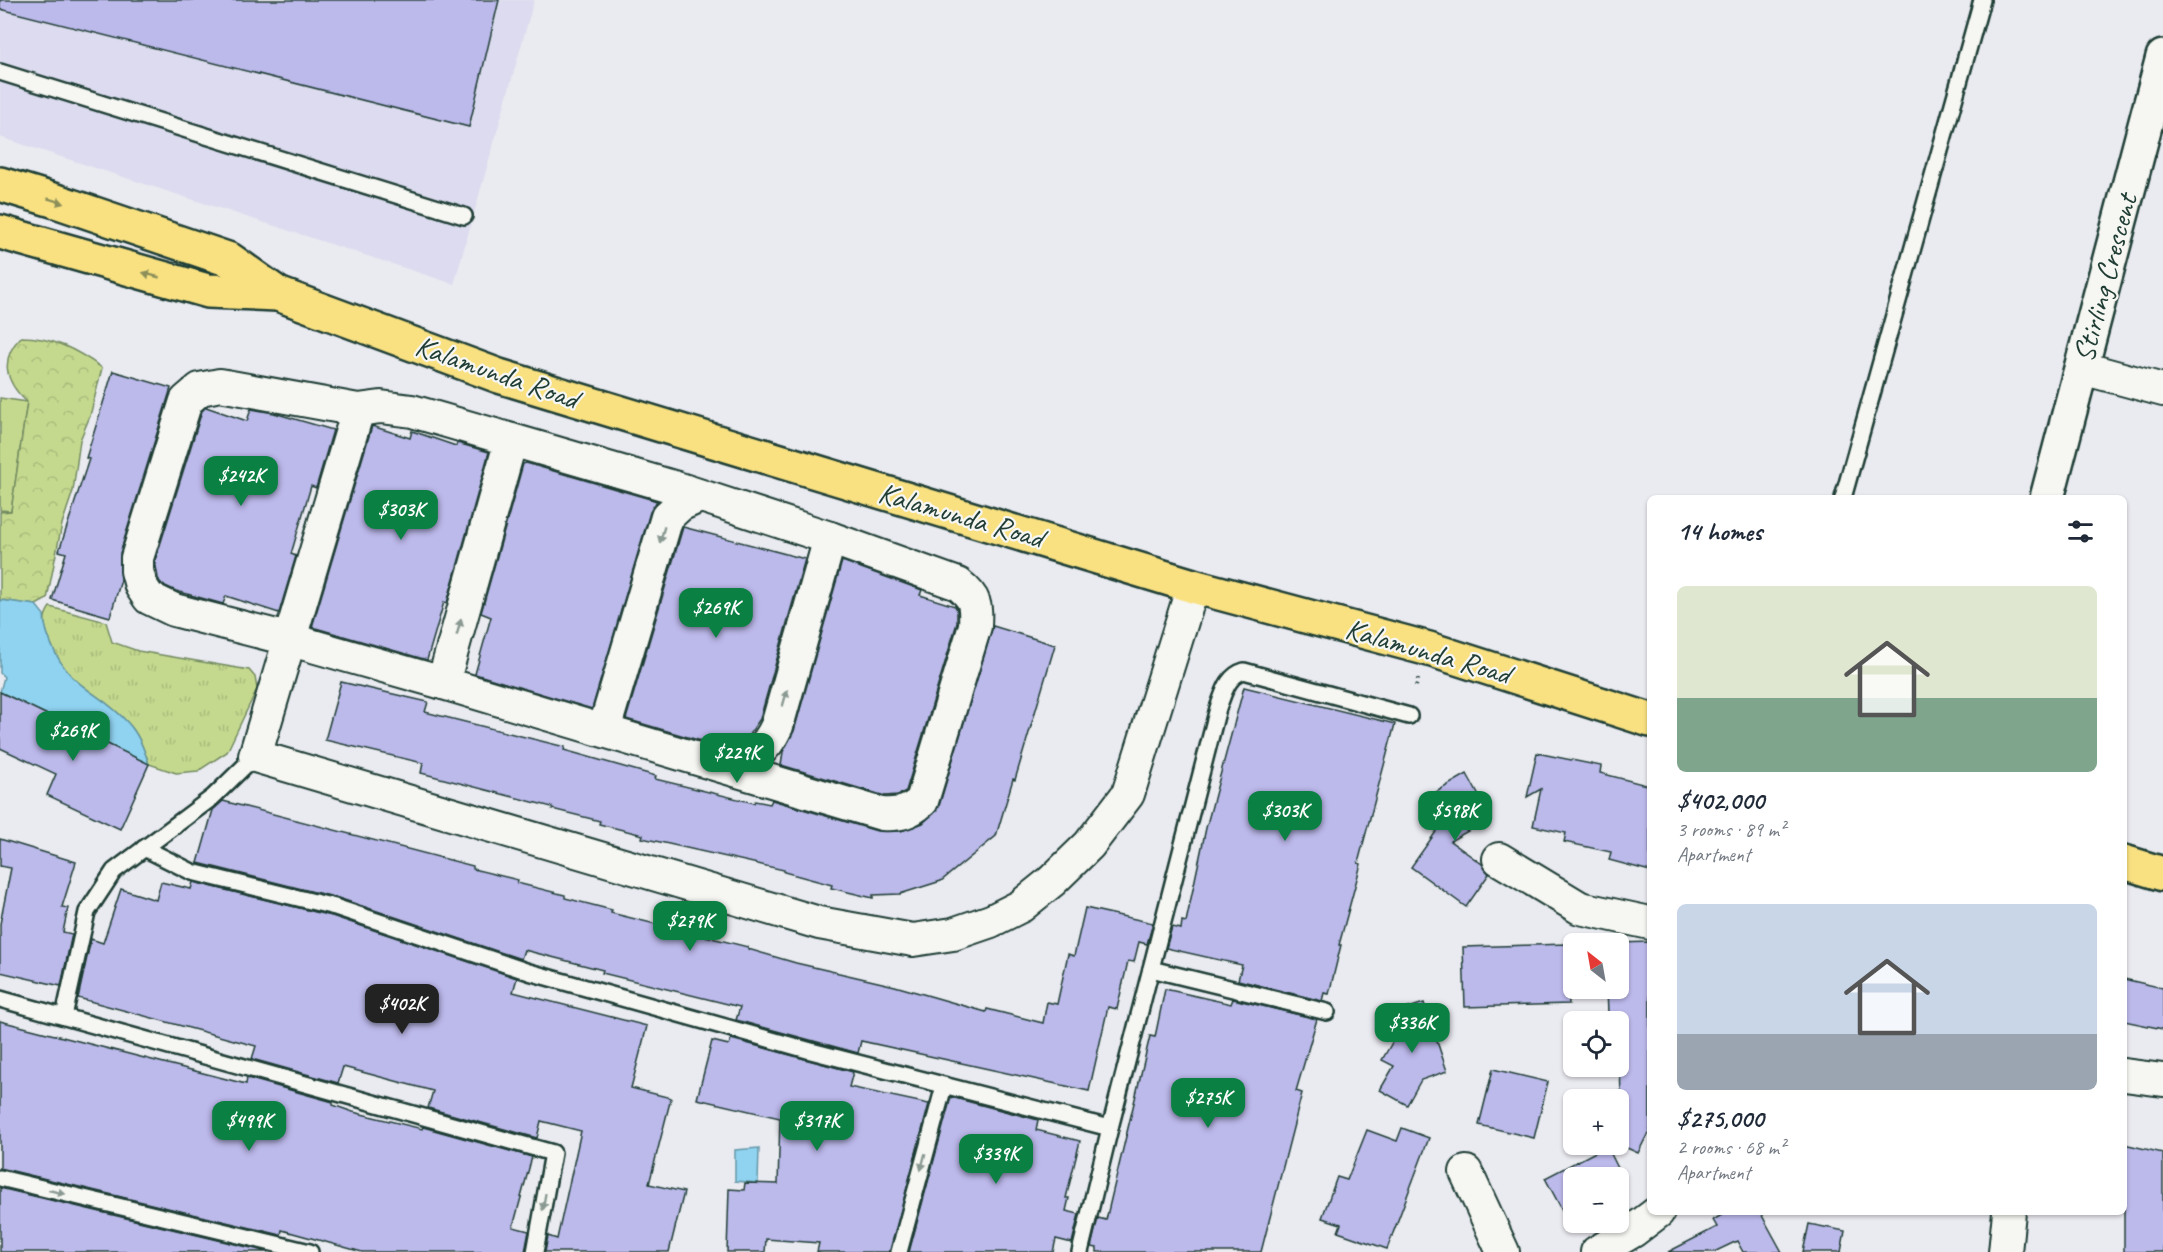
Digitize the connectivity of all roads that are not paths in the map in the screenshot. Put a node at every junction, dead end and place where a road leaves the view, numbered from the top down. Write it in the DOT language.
graph roads {
  1 [pos="1982,0"];
  2 [pos="2163,57"];
  3 [pos="0,72"];
  4 [pos="0,184"];
  5 [pos="464,216"];
  6 [pos="0,232"];
  7 [pos="278,294"];
  8 [pos="2082,368"];
  9 [pos="2163,390"];
  10 [pos="358,410"];
  11 [pos="511,440"];
  12 [pos="1844,495"];
  13 [pos="2048,495"];
  14 [pos="700,496"];
  15 [pos="830,538"];
  16 [pos="1193,586"];
  17 [pos="288,639"];
  18 [pos="443,683"];
  19 [pos="1409,717"];
  20 [pos="1647,719"];
  21 [pos="604,730"];
  22 [pos="255,756"];
  23 [pos="717,763"];
  24 [pos="144,848"];
  25 [pos="1499,859"];
  26 [pos="2127,863"];
  27 [pos="2163,874"];
  28 [pos="1647,922"];
  29 [pos="1151,969"];
  30 [pos="0,999"];
  31 [pos="1327,1012"];
  32 [pos="64,1016"];
  33 [pos="2127,1076"];
  34 [pos="2163,1080"];
  35 [pos="944,1086"];
  36 [pos="1110,1128"];
  37 [pos="1466,1172"];
  38 [pos="0,1178"];
  39 [pos="1654,1215"];
  40 [pos="2009,1215"];
  41 [pos="310,1252"];
  42 [pos="536,1252"];
  43 [pos="899,1252"];
  44 [pos="1080,1252"];
  45 [pos="1503,1252"];
  46 [pos="1598,1252"];
  47 [pos="2005,1252"];
  1 -- 12 [label="lane"];
  2 -- 8 [label="main road, Stirling Crescent"];
  3 -- 5 [label="lane"];
  4 -- 7 [label="main road, Kalamunda Road, one-way"];
  7 -- 6 [label="main road, Kalamunda Road, one-way"];
  7 -- 16 [label="main road, Kalamunda Road"];
  8 -- 9 [label="street"];
  8 -- 13 [label="main road, Stirling Crescent"];
  10 -- 11 [label="street"];
  10 -- 17 [label="street"];
  10 -- 17 [label="street"];
  11 -- 14 [label="street"];
  18 -- 11 [label="street, one-way"];
  14 -- 15 [label="street"];
  14 -- 21 [label="street, one-way"];
  23 -- 15 [label="street, one-way"];
  15 -- 23 [label="street"];
  16 -- 20 [label="main road, Kalamunda Road"];
  16 -- 22 [label="street"];
  17 -- 18 [label="street"];
  17 -- 22 [label="street"];
  18 -- 21 [label="street"];
  19 -- 29 [label="lane"];
  21 -- 23 [label="street"];
  22 -- 24 [label="lane"];
  24 -- 32 [label="lane"];
  24 -- 35 [label="lane"];
  25 -- 28 [label="street"];
  26 -- 27 [label="main road"];
  29 -- 31 [label="lane"];
  29 -- 36 [label="lane"];
  30 -- 32 [label="lane"];
  32 -- 42 [label="lane, one-way"];
  33 -- 34 [label="street"];
  35 -- 36 [label="lane"];
  35 -- 43 [label="lane, one-way"];
  36 -- 44 [label="lane"];
  37 -- 45 [label="street"];
  38 -- 41 [label="lane, one-way"];
  39 -- 46 [label="street"];
  40 -- 47 [label="street"];
}
